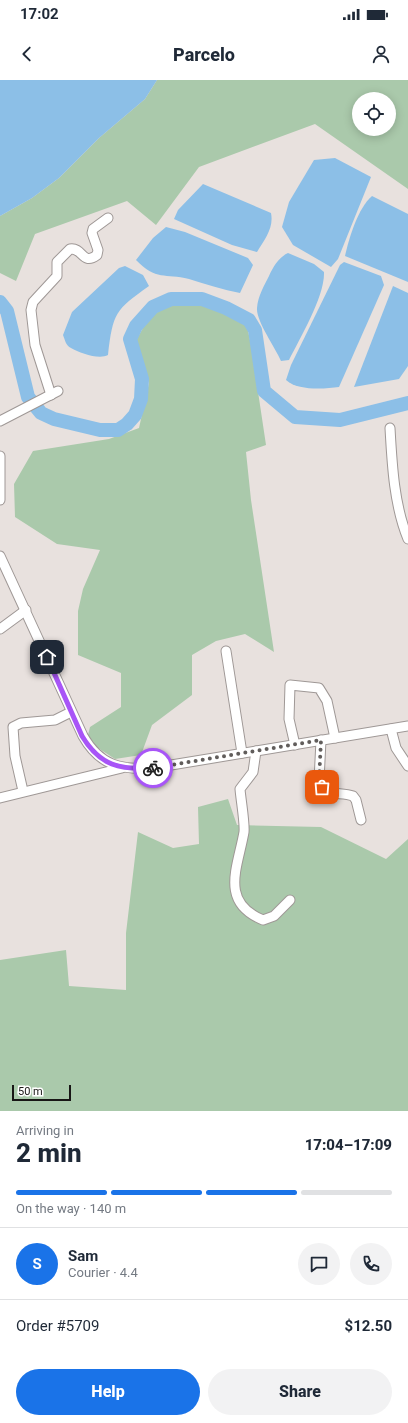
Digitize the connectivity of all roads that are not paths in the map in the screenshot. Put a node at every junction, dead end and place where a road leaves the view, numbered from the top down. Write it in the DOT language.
graph roads {
  1 [pos="108,218"];
  2 [pos="0,421"];
  3 [pos="390,428"];
  4 [pos="0,456"];
  5 [pos="0,500"];
  6 [pos="408,539"];
  7 [pos="0,556"];
  8 [pos="26,610"];
  9 [pos="0,629"];
  10 [pos="226,651"];
  11 [pos="71,712"];
  12 [pos="408,726"];
  13 [pos="391,729"];
  14 [pos="335,738"];
  15 [pos="321,740"];
  16 [pos="295,745"];
  17 [pos="256,751"];
  18 [pos="242,753"];
  19 [pos="408,766"];
  20 [pos="122,768"];
  21 [pos="23,791"];
  22 [pos="0,798"];
  23 [pos="361,820"];
  24 [pos="290,900"];
  1 -- 2 [label="street"];
  3 -- 6 [label="street"];
  4 -- 5 [label="street"];
  7 -- 8 [label="street"];
  8 -- 9 [label="street"];
  8 -- 11 [label="street"];
  10 -- 18 [label="street"];
  11 -- 20 [label="street"];
  11 -- 21 [label="street"];
  12 -- 13 [label="street"];
  13 -- 14 [label="street"];
  13 -- 19 [label="street"];
  14 -- 15 [label="street"];
  14 -- 16 [label="street"];
  15 -- 16 [label="street"];
  15 -- 23 [label="street"];
  16 -- 17 [label="street"];
  17 -- 18 [label="street"];
  17 -- 24 [label="street"];
  18 -- 20 [label="street"];
  20 -- 21 [label="street"];
  21 -- 22 [label="street"];
}
